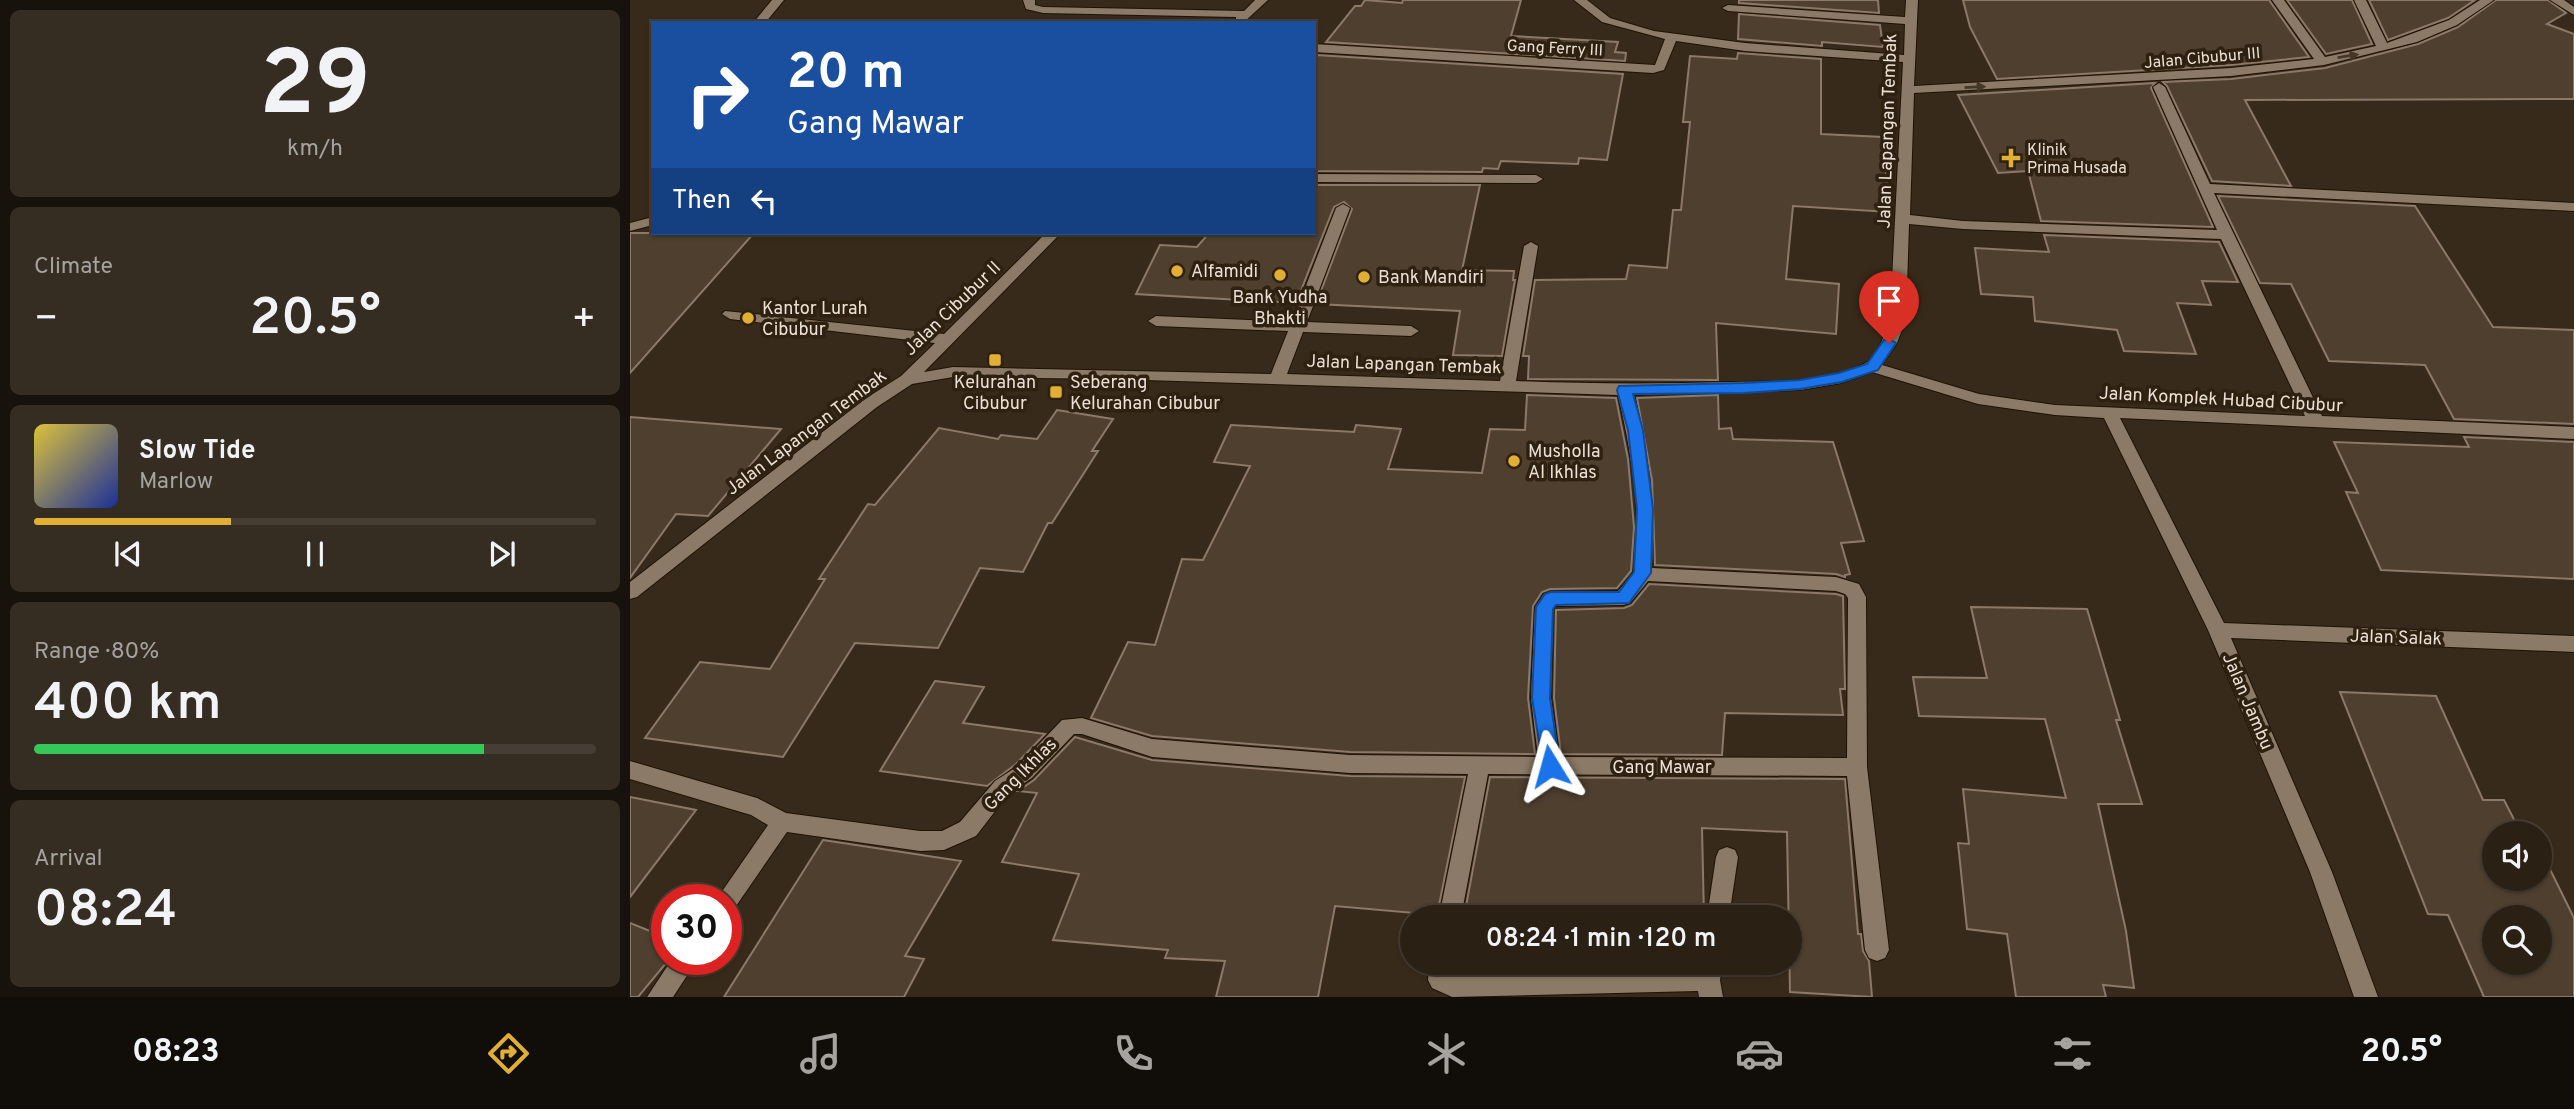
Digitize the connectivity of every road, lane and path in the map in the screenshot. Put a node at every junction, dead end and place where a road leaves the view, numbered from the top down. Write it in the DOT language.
graph roads {
  1 [pos="778,0"];
  2 [pos="1029,0"];
  3 [pos="1262,0"];
  4 [pos="1580,0"];
  5 [pos="1912,0"];
  6 [pos="2278,0"];
  7 [pos="2360,0"];
  8 [pos="2488,0"];
  9 [pos="2556,0"];
  10 [pos="1728,8"];
  11 [pos="2574,12"];
  12 [pos="1242,18"];
  13 [pos="1911,20"];
  14 [pos="762,21"];
  15 [pos="1672,37"];
  16 [pos="1316,48"];
  17 [pos="2383,48"];
  18 [pos="1908,59"];
  19 [pos="2320,60"];
  20 [pos="2159,87"];
  21 [pos="1907,90"];
  22 [pos="1316,178"];
  23 [pos="1536,179"];
  24 [pos="2205,188"];
  25 [pos="2574,207"];
  26 [pos="1343,208"];
  27 [pos="1903,219"];
  28 [pos="651,222"];
  29 [pos="630,227"];
  30 [pos="1052,235"];
  31 [pos="2226,236"];
  32 [pos="1531,246"];
  33 [pos="730,314"];
  34 [pos="1156,321"];
  35 [pos="1298,326"];
  36 [pos="1411,331"];
  37 [pos="947,339"];
  38 [pos="1872,367"];
  39 [pos="1277,379"];
  40 [pos="906,380"];
  41 [pos="1507,387"];
  42 [pos="1625,390"];
  43 [pos="2110,414"];
  44 [pos="2317,423"];
  45 [pos="2574,433"];
  46 [pos="1643,573"];
  47 [pos="630,592"];
  48 [pos="2218,630"];
  49 [pos="2574,644"];
  50 [pos="1480,764"];
  51 [pos="1550,766"];
  52 [pos="1857,766"];
  53 [pos="630,770"];
  54 [pos="782,822"];
  55 [pos="1727,857"];
  56 [pos="739,884"];
  57 [pos="1452,905"];
  58 [pos="1720,905"];
  59 [pos="1877,950"];
  60 [pos="675,975"];
  61 [pos="1440,975"];
  62 [pos="1710,980"];
  63 [pos="659,997"];
  64 [pos="2367,997"];
  1 -- 14 [label="street"];
  2 -- 12 [label="street"];
  3 -- 12 [label="street"];
  4 -- 15 [label="street, Gang Ferry III"];
  5 -- 13 [label="street, Jalan Lapangan Tembak"];
  6 -- 19 [label="street"];
  7 -- 17 [label="street"];
  8 -- 17 [label="street, Jalan Cibubur III"];
  9 -- 11 [label="street"];
  10 -- 13 [label="street"];
  13 -- 18 [label="street, Jalan Lapangan Tembak"];
  15 -- 16 [label="street, Gang Ferry III"];
  15 -- 18 [label="street"];
  19 -- 17 [label="street, Jalan Cibubur III, one-way"];
  18 -- 21 [label="street, Jalan Lapangan Tembak"];
  21 -- 19 [label="street, Jalan Cibubur III, one-way"];
  20 -- 24 [label="street"];
  21 -- 27 [label="street, Jalan Lapangan Tembak"];
  22 -- 23 [label="street"];
  24 -- 25 [label="street"];
  24 -- 31 [label="street"];
  26 -- 35 [label="street"];
  27 -- 31 [label="street"];
  27 -- 38 [label="street, Jalan Lapangan Tembak"];
  28 -- 29 [label="street"];
  30 -- 37 [label="street, Jalan Cibubur II"];
  31 -- 44 [label="street"];
  32 -- 41 [label="street"];
  33 -- 37 [label="street"];
  34 -- 35 [label="street"];
  35 -- 36 [label="street"];
  35 -- 39 [label="street"];
  37 -- 40 [label="street, Jalan Cibubur II"];
  38 -- 42 [label="street, Jalan Lapangan Tembak"];
  38 -- 43 [label="street, Jalan Komplek Hubad Cibubur"];
  39 -- 40 [label="street, Jalan Lapangan Tembak"];
  39 -- 41 [label="street, Jalan Lapangan Tembak"];
  40 -- 47 [label="street, Jalan Lapangan Tembak"];
  41 -- 42 [label="street, Jalan Lapangan Tembak"];
  42 -- 46 [label="street"];
  43 -- 44 [label="street, Jalan Komplek Hubad Cibubur"];
  43 -- 48 [label="street, Jalan Jambu"];
  44 -- 45 [label="street, Jalan Komplek Hubad Cibubur"];
  46 -- 51 [label="street"];
  46 -- 52 [label="street"];
  48 -- 49 [label="street, Jalan Salak"];
  48 -- 64 [label="street, Jalan Jambu"];
  50 -- 51 [label="street, Gang Ikhlas"];
  50 -- 54 [label="street, Gang Ikhlas"];
  50 -- 57 [label="street"];
  51 -- 52 [label="street, Gang Mawar"];
  52 -- 59 [label="street"];
  53 -- 54 [label="street, Gang Ikhlas"];
  54 -- 56 [label="street"];
  55 -- 58 [label="street"];
  60 -- 63 [label="street"];
  61 -- 62 [label="street"];
}
